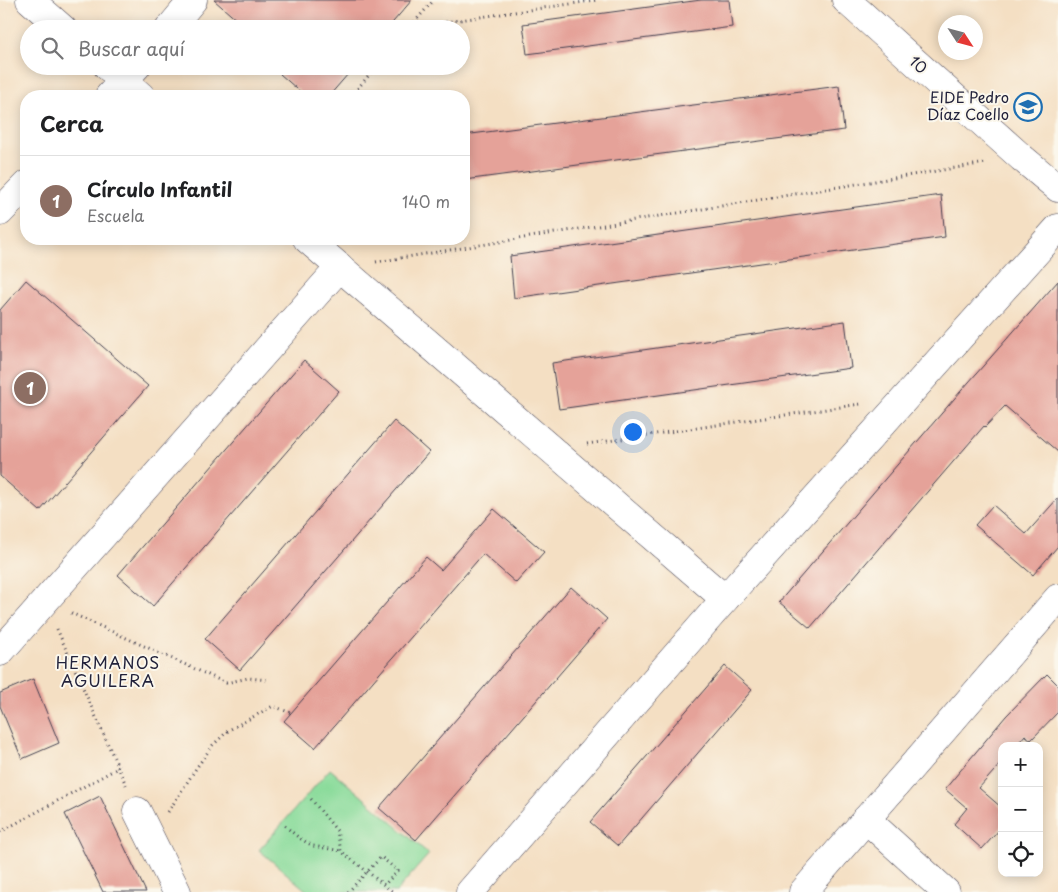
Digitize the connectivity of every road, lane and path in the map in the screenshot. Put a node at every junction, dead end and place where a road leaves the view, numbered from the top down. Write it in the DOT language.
graph roads {
  1 [pos="30,0"];
  2 [pos="193,0"];
  3 [pos="434,0"];
  4 [pos="598,0"];
  5 [pos="846,0"];
  6 [pos="53,20"];
  7 [pos="176,20"];
  8 [pos="417,20"];
  9 [pos="464,20"];
  10 [pos="369,75"];
  11 [pos="356,90"];
  12 [pos="1022,158"];
  13 [pos="1058,188"];
  14 [pos="20,190"];
  15 [pos="0,212"];
  16 [pos="1058,228"];
  17 [pos="313,245"];
  18 [pos="340,267"];
  19 [pos="906,397"];
  20 [pos="552,449"];
  21 [pos="1058,598"];
  22 [pos="725,599"];
  23 [pos="44,601"];
  24 [pos="0,652"];
  25 [pos="270,680"];
  26 [pos="291,713"];
  27 [pos="118,768"];
  28 [pos="311,799"];
  29 [pos="137,811"];
  30 [pos="866,820"];
  31 [pos="285,826"];
  32 [pos="0,832"];
  33 [pos="151,840"];
  34 [pos="341,851"];
  35 [pos="367,872"];
  36 [pos="384,885"];
  37 [pos="177,892"];
  38 [pos="348,892"];
  39 [pos="393,892"];
  40 [pos="470,892"];
  41 [pos="803,892"];
  42 [pos="946,892"];
  1 -- 6 [label="street"];
  2 -- 7 [label="street"];
  3 -- 8 [label="path"];
  4 -- 9 [label="path"];
  5 -- 12 [label="street, 10"];
  10 -- 11 [label="path"];
  12 -- 13 [label="street, 10"];
  12 -- 18 [label="path"];
  14 -- 15 [label="street"];
  16 -- 19 [label="street"];
  17 -- 18 [label="street"];
  18 -- 20 [label="street"];
  18 -- 23 [label="street"];
  19 -- 20 [label="path"];
  19 -- 22 [label="street"];
  20 -- 22 [label="street"];
  21 -- 30 [label="street"];
  22 -- 40 [label="street"];
  23 -- 24 [label="street"];
  23 -- 25 [label="path"];
  23 -- 27 [label="path"];
  26 -- 33 [label="path"];
  27 -- 29 [label="path"];
  27 -- 32 [label="path"];
  28 -- 34 [label="path"];
  29 -- 33 [label="street"];
  30 -- 41 [label="street"];
  30 -- 42 [label="street"];
  31 -- 34 [label="path"];
  33 -- 37 [label="street"];
  34 -- 35 [label="path"];
  35 -- 36 [label="path"];
  35 -- 36 [label="path"];
  35 -- 38 [label="path"];
  36 -- 39 [label="path"];
}
